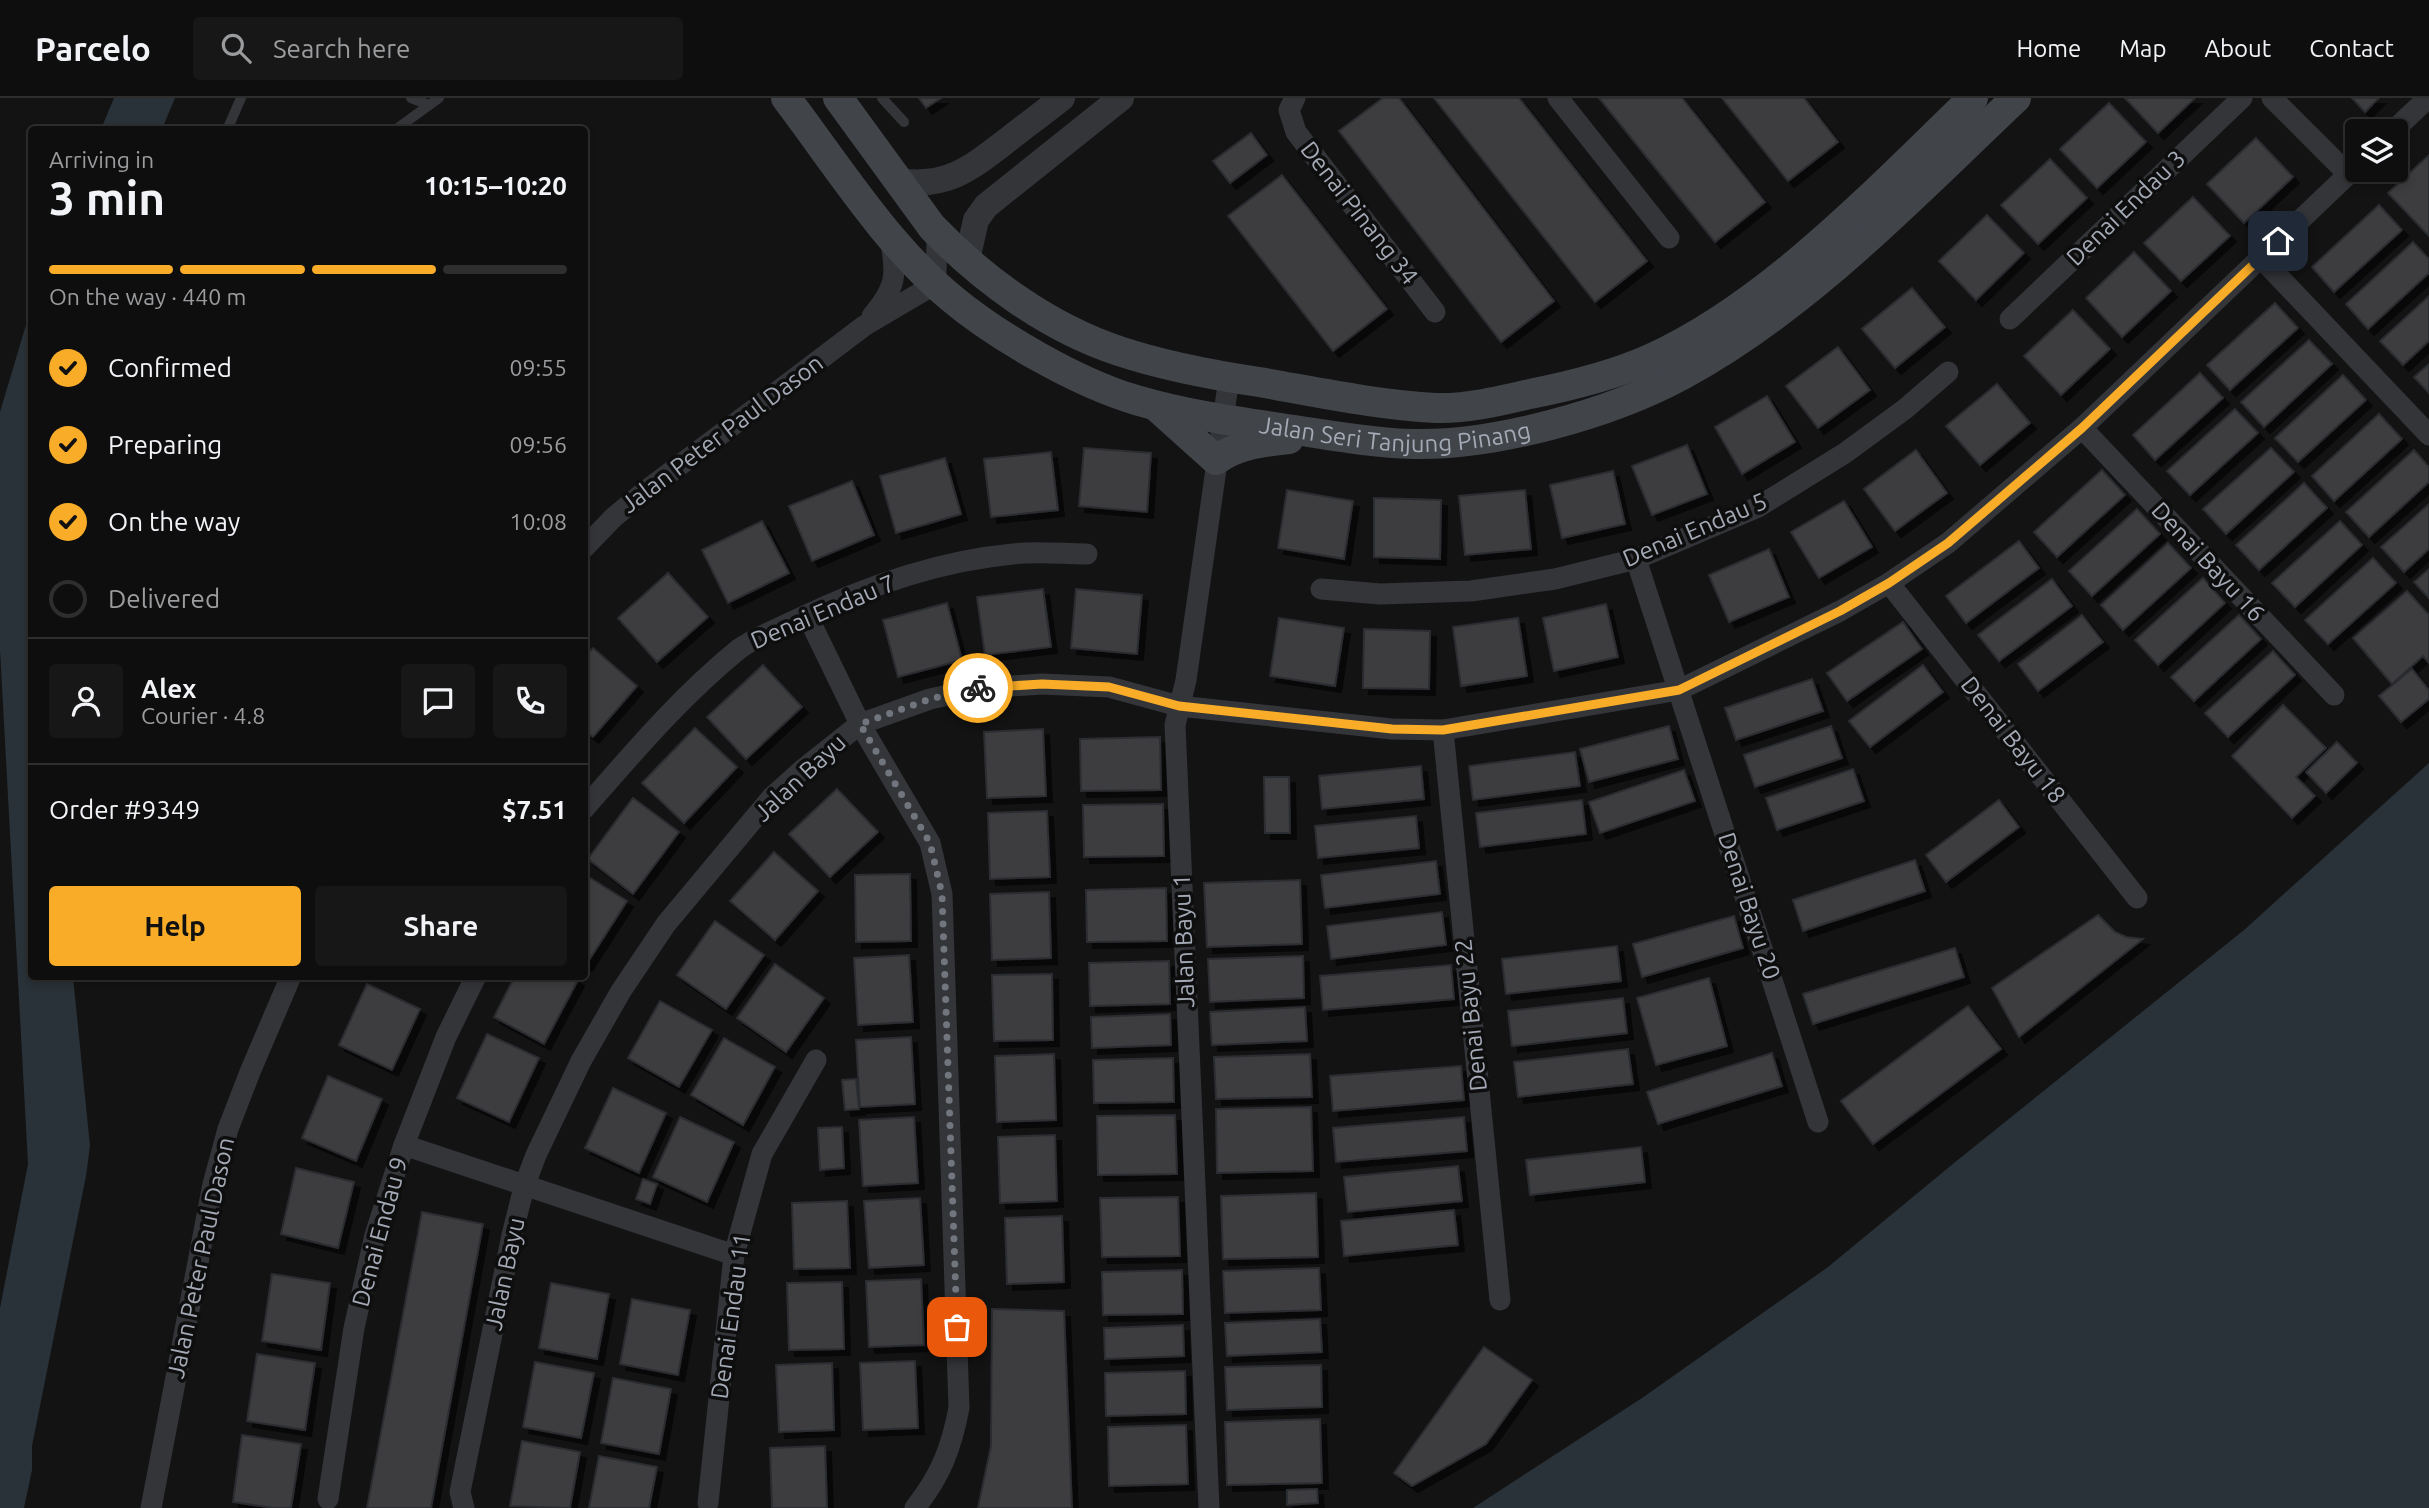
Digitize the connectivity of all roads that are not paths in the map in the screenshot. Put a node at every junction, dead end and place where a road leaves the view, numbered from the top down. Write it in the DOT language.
graph roads {
  1 [pos="241,98"];
  2 [pos="411,98"];
  3 [pos="439,98"];
  4 [pos="786,98"];
  5 [pos="838,98"];
  6 [pos="882,98"];
  7 [pos="1062,98"];
  8 [pos="1121,98"];
  9 [pos="1558,98"];
  10 [pos="1973,98"];
  11 [pos="2015,98"];
  12 [pos="2242,98"];
  13 [pos="2272,98"];
  14 [pos="2428,98"];
  15 [pos="1292,104"];
  16 [pos="429,105"];
  17 [pos="2406,119"];
  18 [pos="904,122"];
  19 [pos="229,126"];
  20 [pos="400,126"];
  21 [pos="2345,163"];
  22 [pos="2345,178"];
  23 [pos="900,181"];
  24 [pos="932,227"];
  25 [pos="890,235"];
  26 [pos="1669,238"];
  27 [pos="2261,258"];
  28 [pos="967,260"];
  29 [pos="932,281"];
  30 [pos="1435,312"];
  31 [pos="2010,319"];
  32 [pos="864,326"];
  33 [pos="1948,372"];
  34 [pos="1229,378"];
  35 [pos="1155,405"];
  36 [pos="1223,419"];
  37 [pos="2082,428"];
  38 [pos="1325,434"];
  39 [pos="2429,435"];
  40 [pos="1216,460"];
  41 [pos="588,544"];
  42 [pos="1087,554"];
  43 [pos="1636,559"];
  44 [pos="1889,583"];
  45 [pos="1321,589"];
  46 [pos="807,615"];
  47 [pos="1679,690"];
  48 [pos="2334,695"];
  49 [pos="1179,706"];
  50 [pos="860,724"];
  51 [pos="1443,730"];
  52 [pos="588,804"];
  53 [pos="2137,898"];
  54 [pos="289,980"];
  55 [pos="474,980"];
  56 [pos="816,1060"];
  57 [pos="1818,1122"];
  58 [pos="404,1145"];
  59 [pos="524,1186"];
  60 [pos="734,1255"];
  61 [pos="1500,1300"];
  62 [pos="328,1499"];
  63 [pos="462,1500"];
  64 [pos="708,1503"];
  65 [pos="150,1508"];
  66 [pos="915,1508"];
  67 [pos="1209,1508"];
  1 -- 19 [label="lane"];
  2 -- 16 [label="lane"];
  3 -- 16 [label="lane"];
  4 -- 25 [label="main road, Jalan Seri Tanjung Pinang"];
  5 -- 23 [label="main road, Jalan Seri Tanjung Pinang"];
  6 -- 18 [label="lane"];
  7 -- 23 [label="street"];
  8 -- 28 [label="street"];
  9 -- 26 [label="street"];
  10 -- 34 [label="main road, Jalan Seri Tanjung Pinang"];
  11 -- 38 [label="main road, Jalan Seri Tanjung Pinang"];
  12 -- 31 [label="street, Denai Endau 3"];
  13 -- 21 [label="street"];
  14 -- 17 [label="street"];
  15 -- 30 [label="street, Denai Pinang 34"];
  16 -- 20 [label="lane"];
  22 -- 27 [label="street, Jalan Bayu"];
  23 -- 24 [label="main road, Jalan Seri Tanjung Pinang"];
  24 -- 28 [label="main road, Jalan Seri Tanjung Pinang"];
  24 -- 29 [label="street"];
  25 -- 29 [label="main road, Jalan Seri Tanjung Pinang"];
  25 -- 32 [label="street, Jalan Peter Paul Dason"];
  27 -- 37 [label="street, Jalan Bayu"];
  27 -- 39 [label="street"];
  28 -- 34 [label="main road, Jalan Seri Tanjung Pinang"];
  29 -- 32 [label="street, Jalan Peter Paul Dason"];
  29 -- 35 [label="main road, Jalan Seri Tanjung Pinang"];
  32 -- 41 [label="street, Jalan Peter Paul Dason"];
  33 -- 43 [label="street, Denai Endau 5"];
  34 -- 36 [label="street, Jalan Bayu 1"];
  35 -- 36 [label="main road, Jalan Seri Tanjung Pinang"];
  35 -- 40 [label="main road"];
  36 -- 38 [label="main road, Jalan Seri Tanjung Pinang"];
  36 -- 40 [label="street, Jalan Bayu 1"];
  37 -- 44 [label="street, Jalan Bayu"];
  37 -- 48 [label="street, Denai Bayu 16"];
  38 -- 40 [label="main road"];
  40 -- 49 [label="street, Jalan Bayu 1"];
  42 -- 46 [label="street, Denai Endau 7"];
  43 -- 45 [label="street, Denai Endau 5"];
  43 -- 47 [label="street, Denai Bayu 20"];
  44 -- 47 [label="street, Jalan Bayu"];
  44 -- 53 [label="street, Denai Bayu 18"];
  46 -- 50 [label="street"];
  46 -- 52 [label="street, Denai Endau 7"];
  47 -- 51 [label="street, Jalan Bayu"];
  47 -- 57 [label="street, Denai Bayu 20"];
  49 -- 50 [label="street, Jalan Bayu"];
  49 -- 51 [label="street, Jalan Bayu"];
  49 -- 67 [label="street, Jalan Bayu 1"];
  50 -- 59 [label="street, Jalan Bayu"];
  50 -- 66 [label="street"];
  51 -- 61 [label="street, Denai Bayu 22"];
  54 -- 65 [label="street, Jalan Peter Paul Dason"];
  55 -- 58 [label="street, Denai Endau 9"];
  56 -- 60 [label="street, Denai Endau 11"];
  58 -- 59 [label="street"];
  58 -- 62 [label="street, Denai Endau 9"];
  59 -- 60 [label="street"];
  59 -- 63 [label="street, Jalan Bayu"];
  60 -- 64 [label="street, Denai Endau 11"];
}
